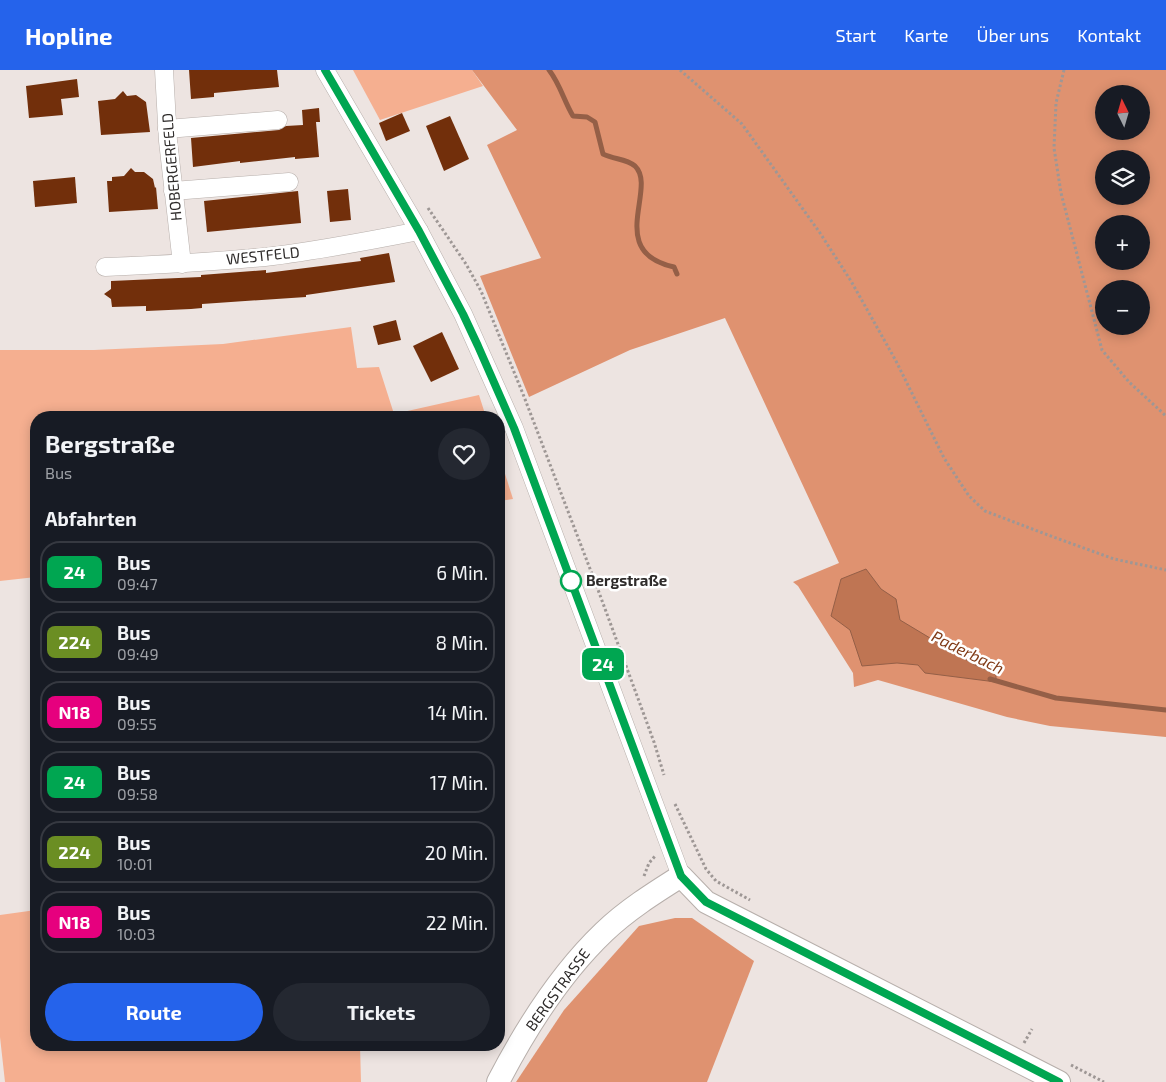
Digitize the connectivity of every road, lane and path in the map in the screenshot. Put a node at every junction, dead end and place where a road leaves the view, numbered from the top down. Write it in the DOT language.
graph roads {
  1 [pos="164,70"];
  2 [pos="325,70"];
  3 [pos="680,70"];
  4 [pos="1064,70"];
  5 [pos="278,120"];
  6 [pos="167,129"];
  7 [pos="289,182"];
  8 [pos="174,191"];
  9 [pos="419,231"];
  10 [pos="182,264"];
  11 [pos="105,267"];
  12 [pos="1166,416"];
  13 [pos="1166,570"];
  14 [pos="691,841"];
  15 [pos="681,876"];
  16 [pos="755,903"];
  17 [pos="1016,1037"];
  18 [pos="1034,1046"];
  19 [pos="1064,1073"];
  20 [pos="498,1082"];
  21 [pos="1104,1082"];
  1 -- 6 [label="street, HOBERGERFELD"];
  2 -- 9 [label="street"];
  3 -- 13 [label="path"];
  4 -- 12 [label="path"];
  5 -- 6 [label="street"];
  6 -- 8 [label="street, HOBERGERFELD"];
  7 -- 8 [label="street"];
  8 -- 10 [label="street, HOBERGERFELD"];
  9 -- 10 [label="street, WESTFELD"];
  9 -- 15 [label="street"];
  10 -- 11 [label="street, WESTFELD"];
  14 -- 16 [label="path"];
  15 -- 19 [label="main road"];
  15 -- 20 [label="main road, BERGSTRASSE"];
  17 -- 18 [label="path"];
  19 -- 21 [label="path"];
}
